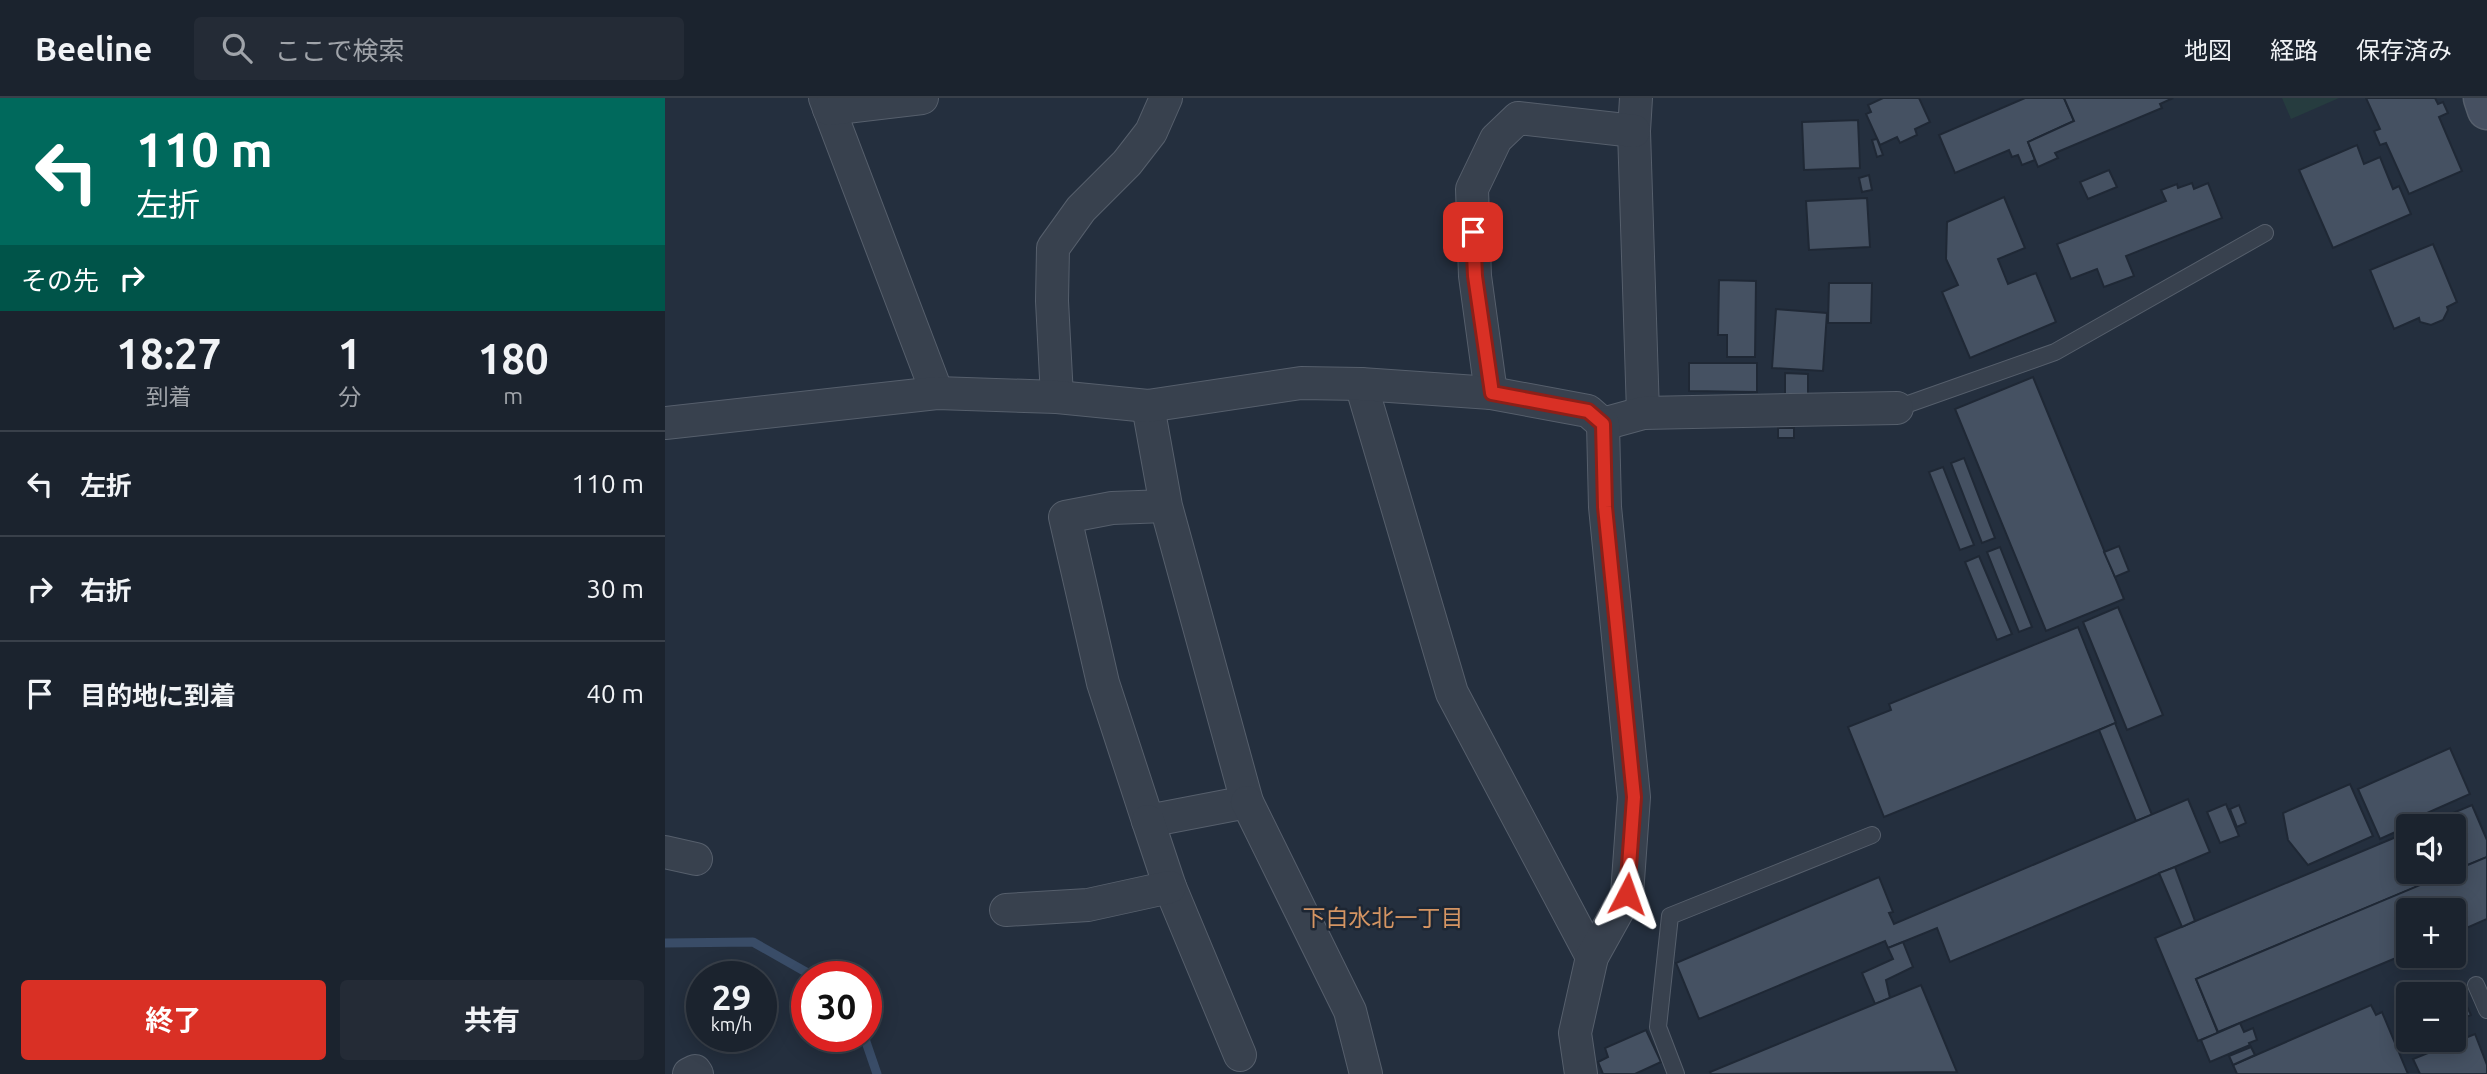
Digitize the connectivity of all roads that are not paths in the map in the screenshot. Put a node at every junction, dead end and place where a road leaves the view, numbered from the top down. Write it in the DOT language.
graph roads {
  1 [pos="922,98"];
  2 [pos="1166,98"];
  3 [pos="1636,98"];
  4 [pos="2483,98"];
  5 [pos="827,104"];
  6 [pos="2487,110"];
  7 [pos="1634,131"];
  8 [pos="2265,233"];
  9 [pos="1361,384"];
  10 [pos="937,393"];
  11 [pos="1492,393"];
  12 [pos="1057,397"];
  13 [pos="1148,406"];
  14 [pos="1897,408"];
  15 [pos="1643,413"];
  16 [pos="665,423"];
  17 [pos="1603,424"];
  18 [pos="1166,506"];
  19 [pos="1247,802"];
  20 [pos="1148,821"];
  21 [pos="1872,835"];
  22 [pos="665,852"];
  23 [pos="696,859"];
  24 [pos="1170,887"];
  25 [pos="1006,910"];
  26 [pos="1592,957"];
  27 [pos="2476,985"];
  28 [pos="2487,1010"];
  29 [pos="1240,1055"];
  30 [pos="689,1074"];
  31 [pos="698,1074"];
  32 [pos="1366,1074"];
  33 [pos="1581,1074"];
  34 [pos="1676,1074"];
  1 -- 5 [label="street"];
  2 -- 12 [label="street"];
  3 -- 7 [label="street"];
  4 -- 6 [label="street"];
  5 -- 10 [label="street"];
  7 -- 11 [label="street"];
  7 -- 15 [label="street"];
  8 -- 14 [label="lane"];
  9 -- 11 [label="street"];
  9 -- 13 [label="street"];
  9 -- 26 [label="street"];
  10 -- 12 [label="street"];
  10 -- 16 [label="street"];
  11 -- 17 [label="street"];
  12 -- 13 [label="street"];
  13 -- 18 [label="street"];
  14 -- 15 [label="street"];
  15 -- 17 [label="street"];
  17 -- 26 [label="street"];
  18 -- 19 [label="street"];
  18 -- 20 [label="street"];
  19 -- 20 [label="street"];
  19 -- 32 [label="street"];
  20 -- 24 [label="street"];
  21 -- 34 [label="lane"];
  22 -- 23 [label="street"];
  24 -- 25 [label="street"];
  24 -- 29 [label="street"];
  26 -- 33 [label="street"];
  27 -- 28 [label="lane"];
  30 -- 31 [label="street"];
}
